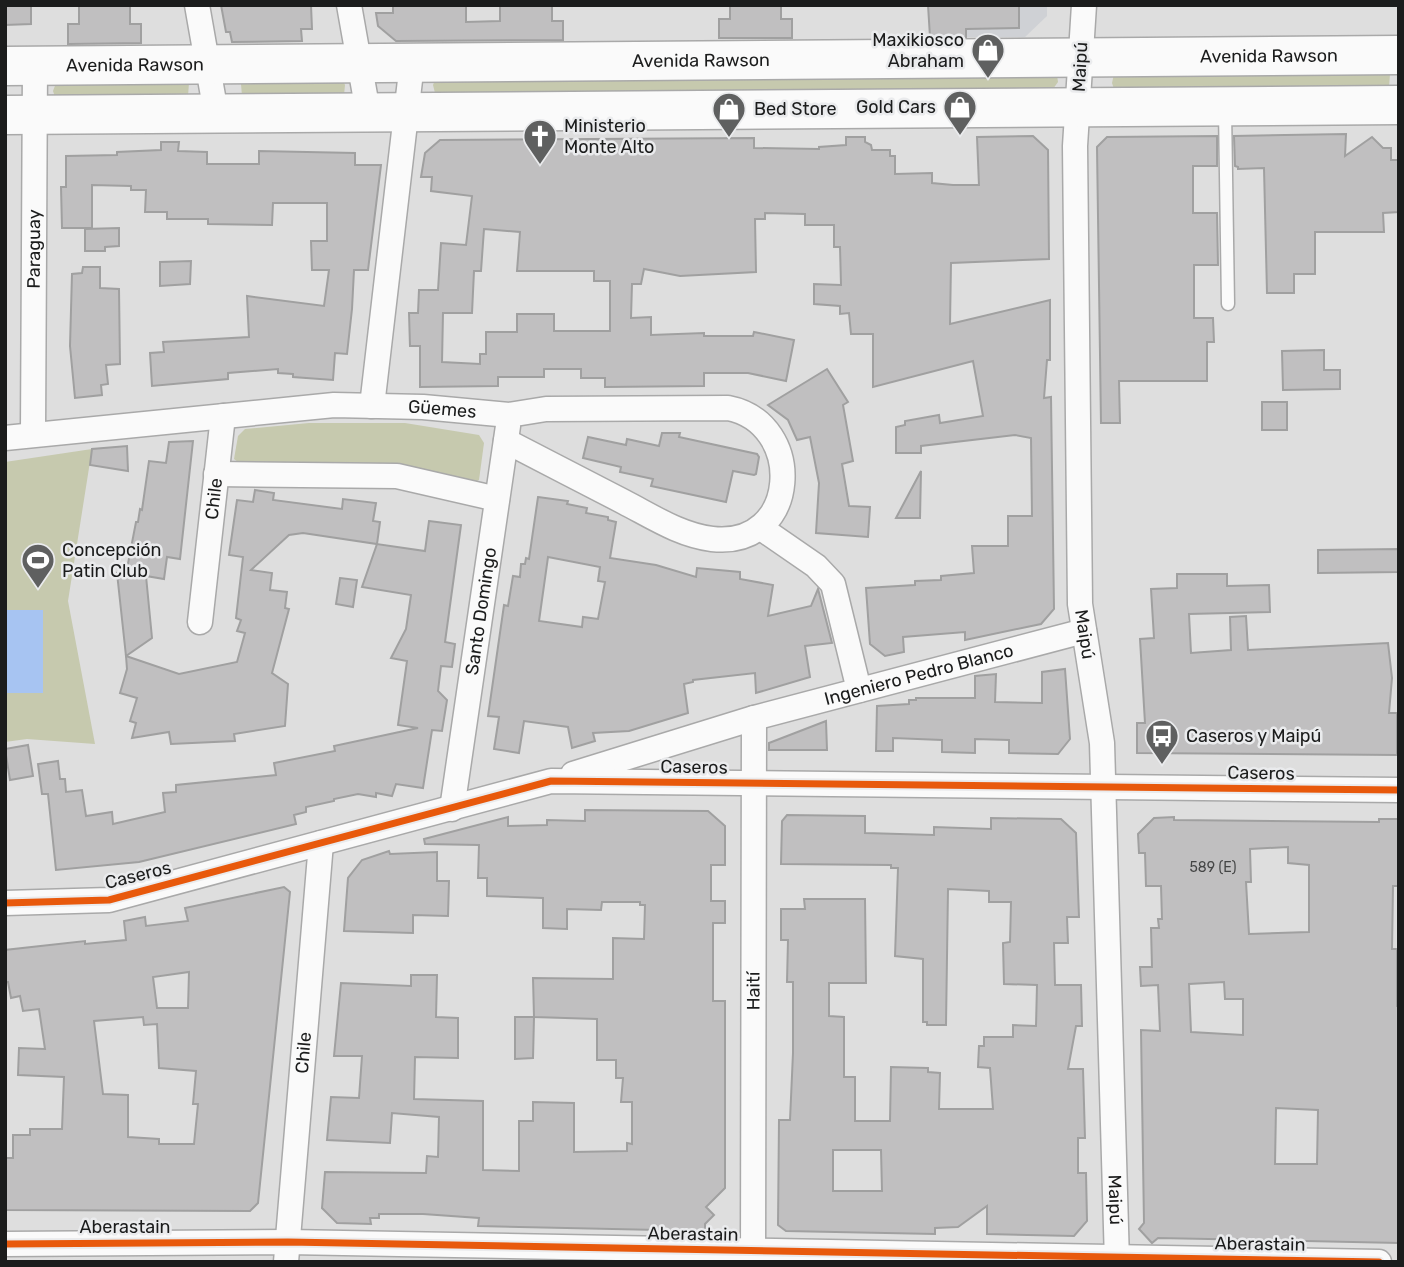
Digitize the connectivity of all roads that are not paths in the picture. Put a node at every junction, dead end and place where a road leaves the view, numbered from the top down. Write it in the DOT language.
graph roads {
  1 [pos="197,5"];
  2 [pos="349,5"];
  3 [pos="1084,5"];
  4 [pos="1399,55"];
  5 [pos="1081,58"];
  6 [pos="412,63"];
  7 [pos="360,64"];
  8 [pos="208,65"];
  9 [pos="20,66"];
  10 [pos="1399,105"];
  11 [pos="1225,106"];
  12 [pos="1078,107"];
  13 [pos="368,112"];
  14 [pos="406,112"];
  15 [pos="216,113"];
  16 [pos="20,114"];
  17 [pos="1228,304"];
  18 [pos="372,406"];
  19 [pos="509,415"];
  20 [pos="223,416"];
  21 [pos="33,433"];
  22 [pos="5,438"];
  23 [pos="506,441"];
  24 [pos="216,474"];
  25 [pos="497,499"];
  26 [pos="761,527"];
  27 [pos="200,622"];
  28 [pos="1084,631"];
  29 [pos="859,690"];
  30 [pos="754,718"];
  31 [pos="551,781"];
  32 [pos="753,783"];
  33 [pos="1104,788"];
  34 [pos="1399,790"];
  35 [pos="452,809"];
  36 [pos="321,843"];
  37 [pos="5,903"];
  38 [pos="5,1244"];
  39 [pos="287,1252"];
  40 [pos="752,1256"];
  41 [pos="1117,1259"];
  42 [pos="1380,1262"];
  1 -- 8 [label="street"];
  2 -- 7 [label="street"];
  3 -- 5 [label="street, Maipú"];
  4 -- 5 [label="main road, Avenida Rawson"];
  5 -- 6 [label="main road, Avenida Rawson"];
  5 -- 12 [label="street, Maipú"];
  6 -- 7 [label="main road, Avenida Rawson"];
  6 -- 14 [label="street"];
  7 -- 8 [label="main road, Avenida Rawson"];
  7 -- 13 [label="street"];
  8 -- 9 [label="main road, Avenida Rawson"];
  8 -- 15 [label="street"];
  9 -- 16 [label="street, Paraguay"];
  10 -- 11 [label="main road"];
  11 -- 12 [label="main road"];
  11 -- 17 [label="lane"];
  12 -- 14 [label="main road"];
  12 -- 28 [label="street, Maipú"];
  13 -- 14 [label="main road"];
  13 -- 15 [label="main road"];
  14 -- 18 [label="street"];
  15 -- 16 [label="main road"];
  16 -- 21 [label="street, Paraguay"];
  18 -- 19 [label="street, Güemes"];
  18 -- 20 [label="street, Güemes"];
  19 -- 23 [label="street, Santo Domingo"];
  19 -- 26 [label="street, Güemes"];
  20 -- 21 [label="street, Güemes"];
  20 -- 24 [label="street, Chile"];
  21 -- 22 [label="street, Güemes"];
  23 -- 25 [label="street, Santo Domingo"];
  23 -- 26 [label="street"];
  24 -- 25 [label="street"];
  24 -- 27 [label="street, Chile"];
  25 -- 35 [label="street, Santo Domingo"];
  26 -- 29 [label="street"];
  28 -- 29 [label="street, Ingeniero Pedro Blanco"];
  28 -- 33 [label="street, Maipú"];
  29 -- 30 [label="street, Ingeniero Pedro Blanco"];
  30 -- 31 [label="street, Caseros"];
  30 -- 32 [label="street, Haití"];
  31 -- 32 [label="street, Caseros"];
  31 -- 35 [label="street, Caseros"];
  32 -- 33 [label="street, Caseros"];
  32 -- 40 [label="street, Haití"];
  33 -- 34 [label="street, Caseros"];
  33 -- 41 [label="street, Maipú"];
  35 -- 36 [label="street, Caseros"];
  36 -- 37 [label="street, Caseros"];
  36 -- 39 [label="street, Chile"];
  38 -- 39 [label="street, Aberastain"];
  39 -- 40 [label="street, Aberastain"];
  40 -- 41 [label="street, Aberastain"];
  41 -- 42 [label="street, Aberastain"];
}
